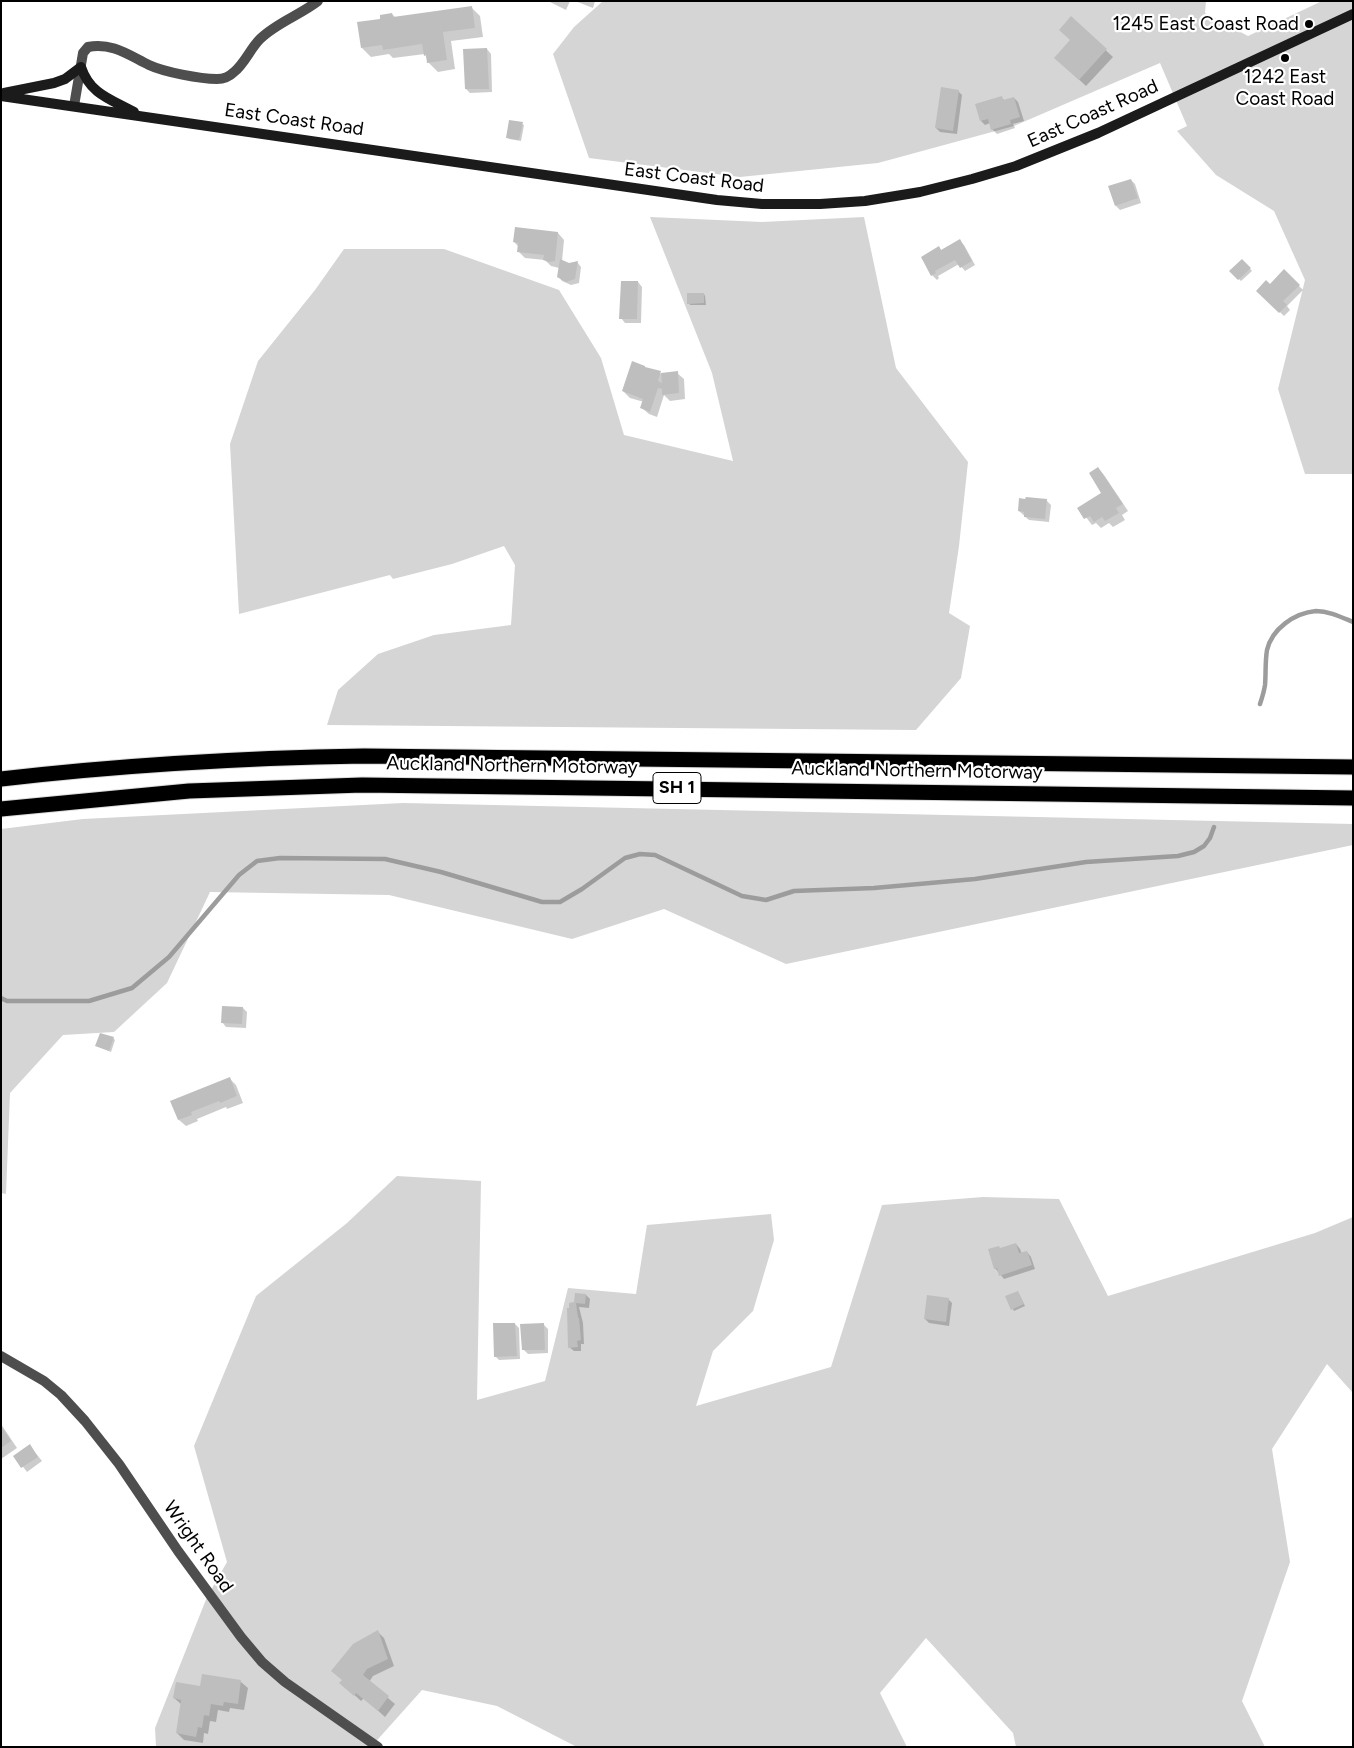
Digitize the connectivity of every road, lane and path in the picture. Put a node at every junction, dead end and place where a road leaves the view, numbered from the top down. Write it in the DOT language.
graph roads {
  1 [pos="318,1"];
  2 [pos="1353,14"];
  3 [pos="80,67"];
  4 [pos="1,95"];
  5 [pos="74,106"];
  6 [pos="142,116"];
  7 [pos="1353,767"];
  8 [pos="1,779"];
  9 [pos="1353,798"];
  10 [pos="1,809"];
  11 [pos="1,1356"];
  12 [pos="378,1747"];
  1 -- 3 [label="street"];
  2 -- 6 [label="main road, East Coast Road"];
  3 -- 4 [label="main road"];
  3 -- 5 [label="street"];
  3 -- 6 [label="main road"];
  4 -- 5 [label="main road, East Coast Road"];
  5 -- 6 [label="main road, East Coast Road"];
  7 -- 8 [label="highway, Auckland Northern Motorway / SH 1"];
  9 -- 10 [label="highway, Auckland Northern Motorway / SH 1"];
  11 -- 12 [label="street, Wright Road"];
}
